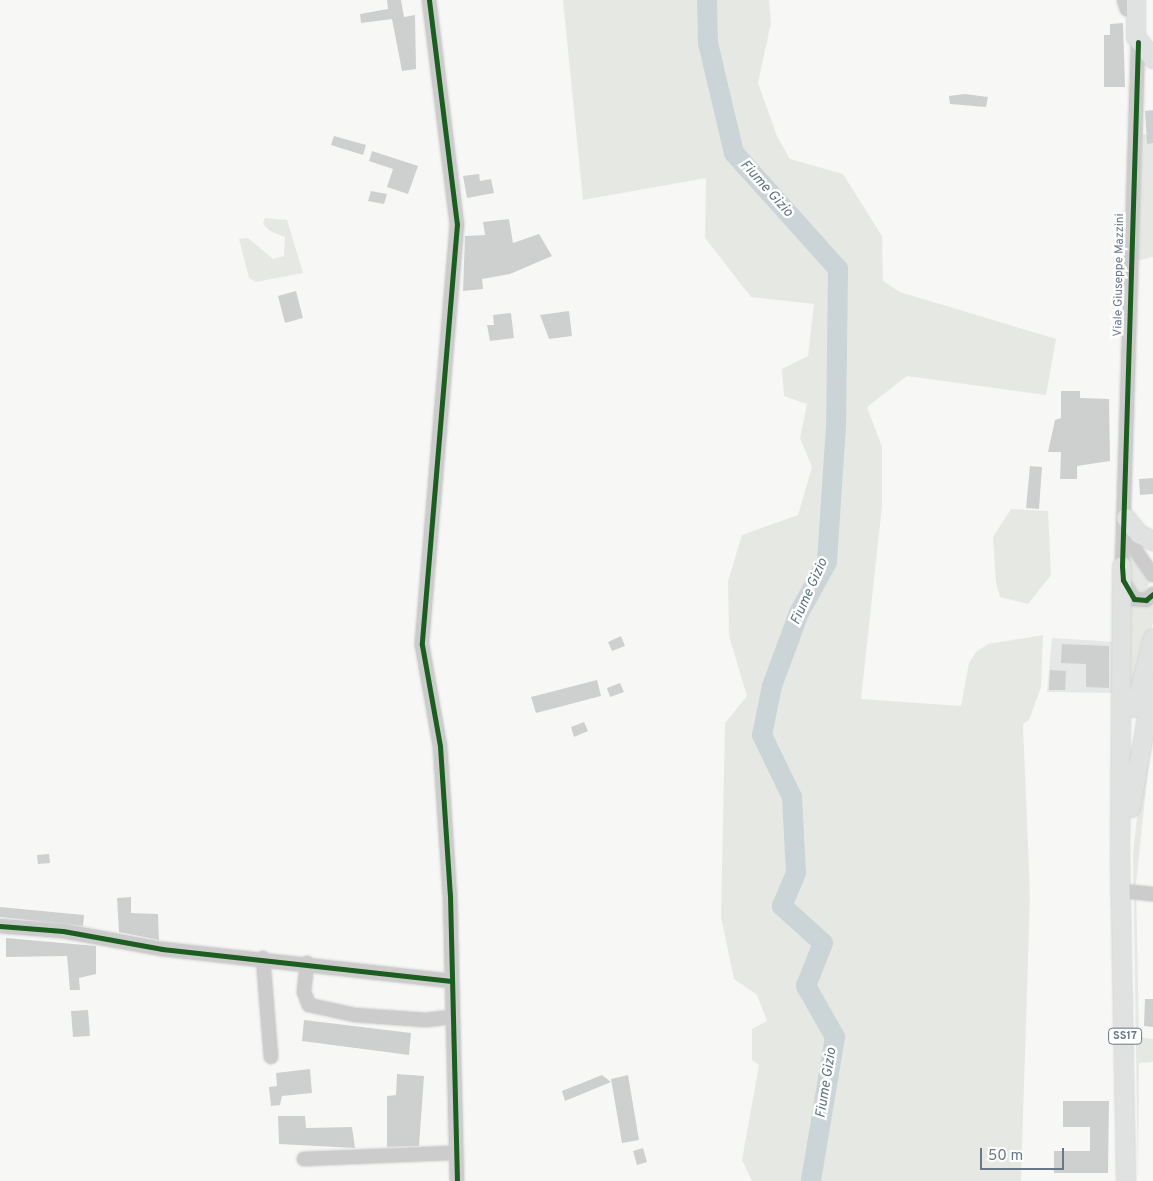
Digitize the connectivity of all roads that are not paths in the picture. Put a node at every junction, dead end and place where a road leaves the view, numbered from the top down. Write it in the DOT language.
graph roads {
  1 [pos="428,0"];
  2 [pos="1132,4"];
  3 [pos="1138,42"];
  4 [pos="1153,59"];
  5 [pos="1153,64"];
  6 [pos="1134,80"];
  7 [pos="1126,514"];
  8 [pos="1153,541"];
  9 [pos="1122,566"];
  10 [pos="1153,575"];
  11 [pos="1153,594"];
  12 [pos="1153,638"];
  13 [pos="1153,684"];
  14 [pos="1123,790"];
  15 [pos="1123,891"];
  16 [pos="1153,894"];
  17 [pos="0,926"];
  18 [pos="263,958"];
  19 [pos="307,963"];
  20 [pos="451,981"];
  21 [pos="451,1017"];
  22 [pos="271,1057"];
  23 [pos="456,1152"];
  24 [pos="304,1159"];
  25 [pos="457,1181"];
  26 [pos="1126,1181"];
  1 -- 20 [label="street"];
  2 -- 3 [label="main road, Viale Giuseppe Mazzini"];
  3 -- 4 [label="main road"];
  3 -- 6 [label="street, Viale Giuseppe Mazzini"];
  5 -- 6 [label="street"];
  6 -- 7 [label="street, Viale Giuseppe Mazzini"];
  7 -- 8 [label="main road"];
  7 -- 9 [label="street, Viale Giuseppe Mazzini"];
  7 -- 10 [label="street, Viale Giuseppe Mazzini"];
  9 -- 11 [label="street, Viale Giuseppe Mazzini"];
  9 -- 14 [label="main road"];
  12 -- 14 [label="main road, SS17"];
  13 -- 15 [label="main road, SS17"];
  14 -- 15 [label="main road, SS17"];
  15 -- 16 [label="street"];
  15 -- 26 [label="main road, SS17"];
  17 -- 18 [label="street"];
  18 -- 19 [label="street"];
  18 -- 22 [label="street"];
  19 -- 20 [label="street"];
  19 -- 21 [label="street"];
  20 -- 21 [label="street"];
  21 -- 23 [label="street"];
  23 -- 24 [label="street"];
  23 -- 25 [label="street"];
}
